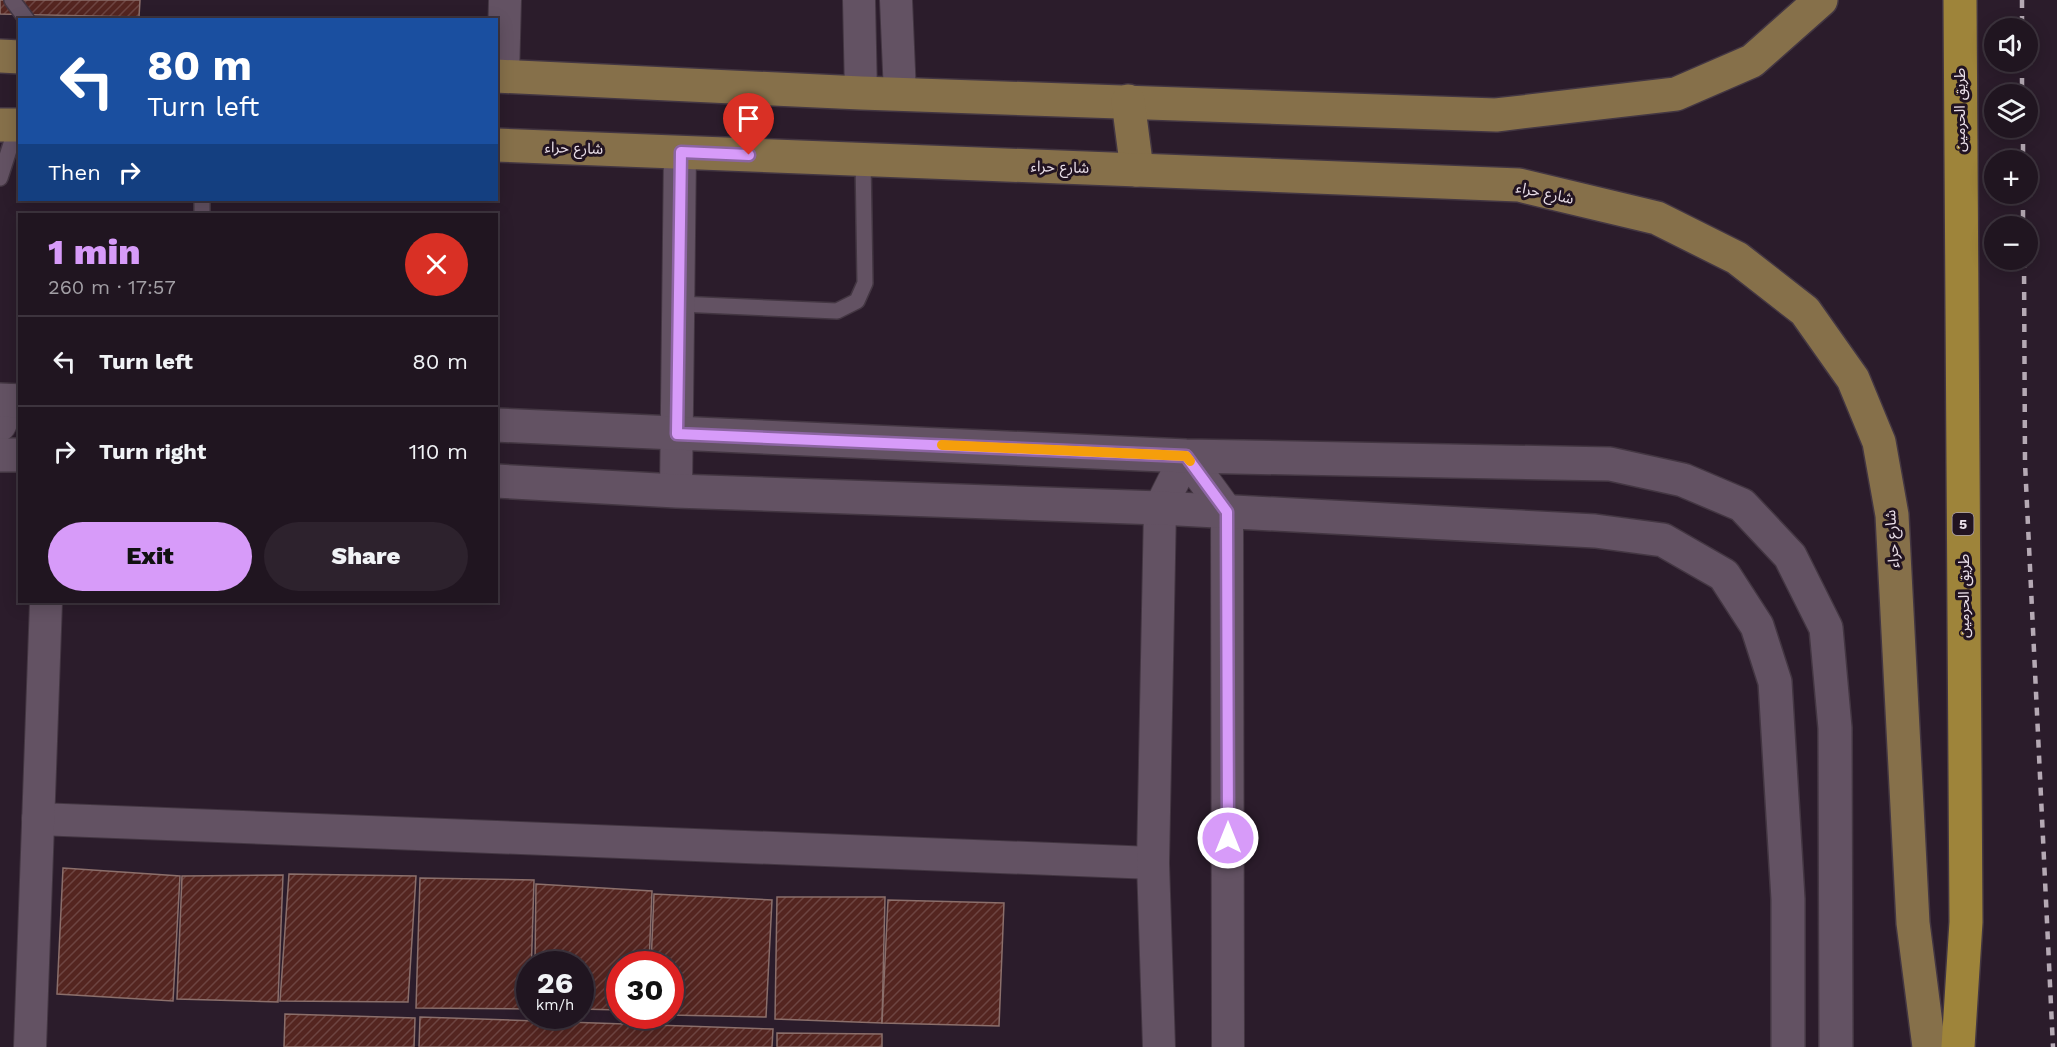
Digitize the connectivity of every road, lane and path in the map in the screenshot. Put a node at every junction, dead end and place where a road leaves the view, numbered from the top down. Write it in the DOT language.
graph roads {
  1 [pos="12,0"];
  2 [pos="505,0"];
  3 [pos="859,0"];
  4 [pos="896,0"];
  5 [pos="1821,0"];
  6 [pos="1960,0"];
  7 [pos="26,18"];
  8 [pos="0,56"];
  9 [pos="18,57"];
  10 [pos="500,76"];
  11 [pos="861,93"];
  12 [pos="900,94"];
  13 [pos="1128,101"];
  14 [pos="12,125"];
  15 [pos="498,145"];
  16 [pos="681,152"];
  17 [pos="863,159"];
  18 [pos="1137,170"];
  19 [pos="0,178"];
  20 [pos="679,304"];
  21 [pos="498,425"];
  22 [pos="677,434"];
  23 [pos="0,455"];
  24 [pos="18,455"];
  25 [pos="1186,456"];
  26 [pos="498,481"];
  27 [pos="676,491"];
  28 [pos="1160,508"];
  29 [pos="1227,512"];
  30 [pos="46,603"];
  31 [pos="38,819"];
  32 [pos="1153,863"];
  33 [pos="30,1047"];
  34 [pos="1159,1047"];
  35 [pos="1228,1047"];
  36 [pos="1788,1047"];
  37 [pos="1836,1047"];
  38 [pos="1929,1047"];
  39 [pos="1958,1047"];
  1 -- 7 [label="lane"];
  2 -- 10 [label="street"];
  3 -- 11 [label="street"];
  4 -- 12 [label="street"];
  5 -- 13 [label="main road"];
  6 -- 39 [label="highway, طريق الحرمين / 5"];
  8 -- 9 [label="main road"];
  10 -- 11 [label="main road"];
  11 -- 12 [label="main road"];
  12 -- 13 [label="main road"];
  13 -- 18 [label="main road"];
  14 -- 19 [label="lane"];
  15 -- 16 [label="main road, شارع حراء"];
  16 -- 17 [label="main road, شارع حراء"];
  16 -- 20 [label="street"];
  17 -- 18 [label="main road, شارع حراء"];
  17 -- 20 [label="lane"];
  18 -- 38 [label="main road, شارع حراء"];
  20 -- 22 [label="street"];
  21 -- 22 [label="street"];
  22 -- 25 [label="street"];
  22 -- 27 [label="street"];
  23 -- 24 [label="street"];
  25 -- 28 [label="street"];
  25 -- 29 [label="street"];
  25 -- 37 [label="street"];
  26 -- 27 [label="street"];
  27 -- 28 [label="street"];
  28 -- 29 [label="street"];
  28 -- 32 [label="street"];
  29 -- 35 [label="street"];
  29 -- 36 [label="street"];
  30 -- 31 [label="street"];
  31 -- 32 [label="street"];
  31 -- 33 [label="street"];
  32 -- 34 [label="street"];
}
